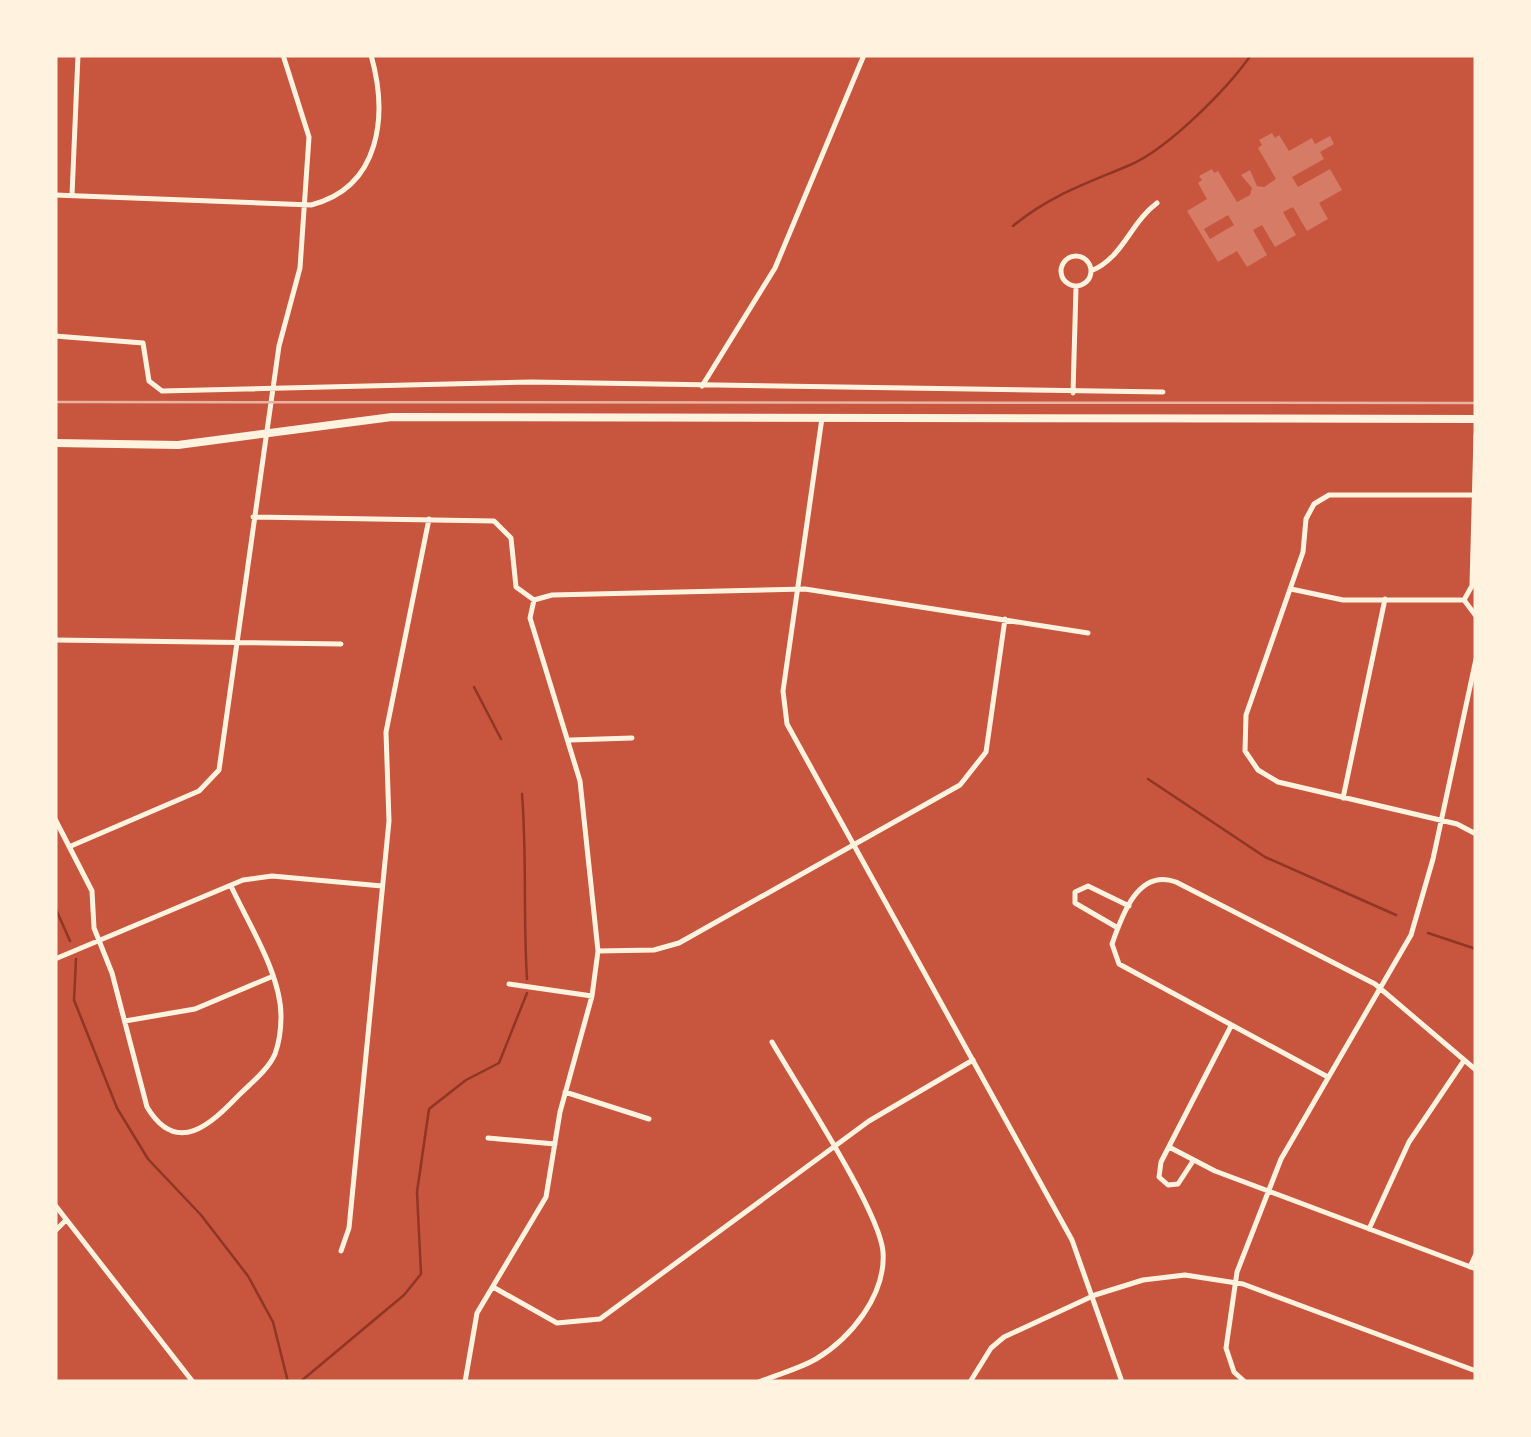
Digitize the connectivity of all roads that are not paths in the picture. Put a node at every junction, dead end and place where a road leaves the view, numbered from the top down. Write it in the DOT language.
graph roads {
  1 [pos="78,55"];
  2 [pos="282,55"];
  3 [pos="372,55"];
  4 [pos="864,55"];
  5 [pos="55,195"];
  6 [pos="72,195"];
  7 [pos="1157,203"];
  8 [pos="301,204"];
  9 [pos="1091,271"];
  10 [pos="1076,286"];
  11 [pos="55,336"];
  12 [pos="702,386"];
  13 [pos="275,387"];
  14 [pos="1163,392"];
  15 [pos="1072,394"];
  16 [pos="822,418"];
  17 [pos="1476,418"];
  18 [pos="267,433"];
  19 [pos="1476,435"];
  20 [pos="55,443"];
  21 [pos="1476,495"];
  22 [pos="253,517"];
  23 [pos="429,519"];
  24 [pos="1474,584"];
  25 [pos="798,589"];
  26 [pos="1290,589"];
  27 [pos="1384,598"];
  28 [pos="534,600"];
  29 [pos="1464,600"];
  30 [pos="1476,616"];
  31 [pos="1005,619"];
  32 [pos="1088,633"];
  33 [pos="55,640"];
  34 [pos="235,641"];
  35 [pos="340,644"];
  36 [pos="1476,659"];
  37 [pos="632,738"];
  38 [pos="570,740"];
  39 [pos="1343,798"];
  40 [pos="55,819"];
  41 [pos="1440,820"];
  42 [pos="1476,834"];
  43 [pos="71,846"];
  44 [pos="856,846"];
  45 [pos="231,886"];
  46 [pos="382,886"];
  47 [pos="1129,906"];
  48 [pos="1118,928"];
  49 [pos="99,942"];
  50 [pos="598,951"];
  51 [pos="55,959"];
  52 [pos="271,977"];
  53 [pos="508,984"];
  54 [pos="1381,989"];
  55 [pos="592,996"];
  56 [pos="124,1021"];
  57 [pos="1231,1026"];
  58 [pos="772,1042"];
  59 [pos="974,1060"];
  60 [pos="1464,1061"];
  61 [pos="1476,1070"];
  62 [pos="1326,1076"];
  63 [pos="565,1092"];
  64 [pos="649,1119"];
  65 [pos="488,1138"];
  66 [pos="555,1144"];
  67 [pos="1169,1147"];
  68 [pos="832,1148"];
  69 [pos="1193,1161"];
  70 [pos="1267,1191"];
  71 [pos="55,1205"];
  72 [pos="66,1220"];
  73 [pos="1370,1229"];
  74 [pos="55,1232"];
  75 [pos="341,1251"];
  76 [pos="1476,1254"];
  77 [pos="1473,1268"];
  78 [pos="1234,1282"];
  79 [pos="493,1288"];
  80 [pos="1095,1294"];
  81 [pos="1476,1371"];
  82 [pos="193,1382"];
  83 [pos="465,1382"];
  84 [pos="759,1382"];
  85 [pos="970,1382"];
  86 [pos="1122,1382"];
  87 [pos="1245,1382"];
  1 -- 6 [label="street"];
  2 -- 8 [label="street"];
  3 -- 8 [label="street"];
  4 -- 12 [label="street"];
  5 -- 6 [label="street"];
  6 -- 8 [label="street"];
  7 -- 9 [label="street"];
  8 -- 13 [label="street"];
  9 -- 10 [label="street"];
  9 -- 10 [label="street"];
  10 -- 15 [label="street"];
  11 -- 13 [label="street"];
  12 -- 13 [label="street"];
  12 -- 15 [label="street"];
  13 -- 18 [label="street"];
  14 -- 15 [label="street"];
  16 -- 17 [label="main road"];
  16 -- 18 [label="main road"];
  16 -- 25 [label="street"];
  18 -- 20 [label="main road"];
  18 -- 22 [label="street"];
  19 -- 21 [label="street"];
  21 -- 24 [label="street"];
  21 -- 26 [label="street"];
  22 -- 23 [label="street"];
  22 -- 34 [label="street"];
  23 -- 28 [label="street"];
  23 -- 46 [label="street"];
  24 -- 29 [label="street"];
  25 -- 28 [label="street"];
  25 -- 31 [label="street"];
  25 -- 44 [label="street"];
  26 -- 27 [label="street"];
  26 -- 39 [label="street"];
  27 -- 29 [label="street"];
  27 -- 39 [label="street"];
  28 -- 38 [label="street"];
  29 -- 30 [label="street"];
  31 -- 32 [label="street"];
  31 -- 44 [label="street"];
  33 -- 34 [label="street"];
  34 -- 35 [label="street"];
  34 -- 43 [label="street"];
  36 -- 41 [label="street"];
  37 -- 38 [label="street"];
  38 -- 50 [label="street"];
  39 -- 41 [label="street"];
  40 -- 43 [label="street"];
  41 -- 42 [label="street"];
  41 -- 54 [label="street"];
  43 -- 49 [label="street"];
  44 -- 50 [label="street"];
  44 -- 59 [label="street"];
  45 -- 46 [label="street"];
  45 -- 49 [label="street"];
  45 -- 52 [label="street"];
  46 -- 75 [label="street"];
  47 -- 48 [label="street"];
  47 -- 48 [label="street"];
  47 -- 54 [label="street"];
  48 -- 57 [label="street"];
  49 -- 51 [label="street"];
  49 -- 56 [label="street"];
  50 -- 55 [label="street"];
  52 -- 56 [label="street"];
  52 -- 56 [label="street"];
  53 -- 55 [label="street"];
  54 -- 60 [label="street"];
  54 -- 62 [label="street"];
  55 -- 63 [label="street"];
  57 -- 62 [label="street"];
  57 -- 67 [label="street"];
  58 -- 68 [label="street"];
  59 -- 68 [label="street"];
  59 -- 80 [label="street"];
  60 -- 61 [label="street"];
  60 -- 73 [label="street"];
  62 -- 70 [label="street"];
  63 -- 64 [label="street"];
  63 -- 66 [label="street"];
  65 -- 66 [label="street"];
  66 -- 79 [label="street"];
  67 -- 69 [label="street"];
  67 -- 69 [label="street"];
  68 -- 79 [label="street"];
  68 -- 84 [label="street"];
  69 -- 70 [label="street"];
  70 -- 73 [label="street"];
  70 -- 78 [label="street"];
  71 -- 72 [label="street"];
  72 -- 74 [label="street"];
  72 -- 82 [label="street"];
  73 -- 77 [label="street"];
  76 -- 77 [label="street"];
  78 -- 80 [label="street"];
  78 -- 81 [label="street"];
  78 -- 87 [label="street"];
  79 -- 83 [label="street"];
  80 -- 85 [label="street"];
  80 -- 86 [label="street"];
}
